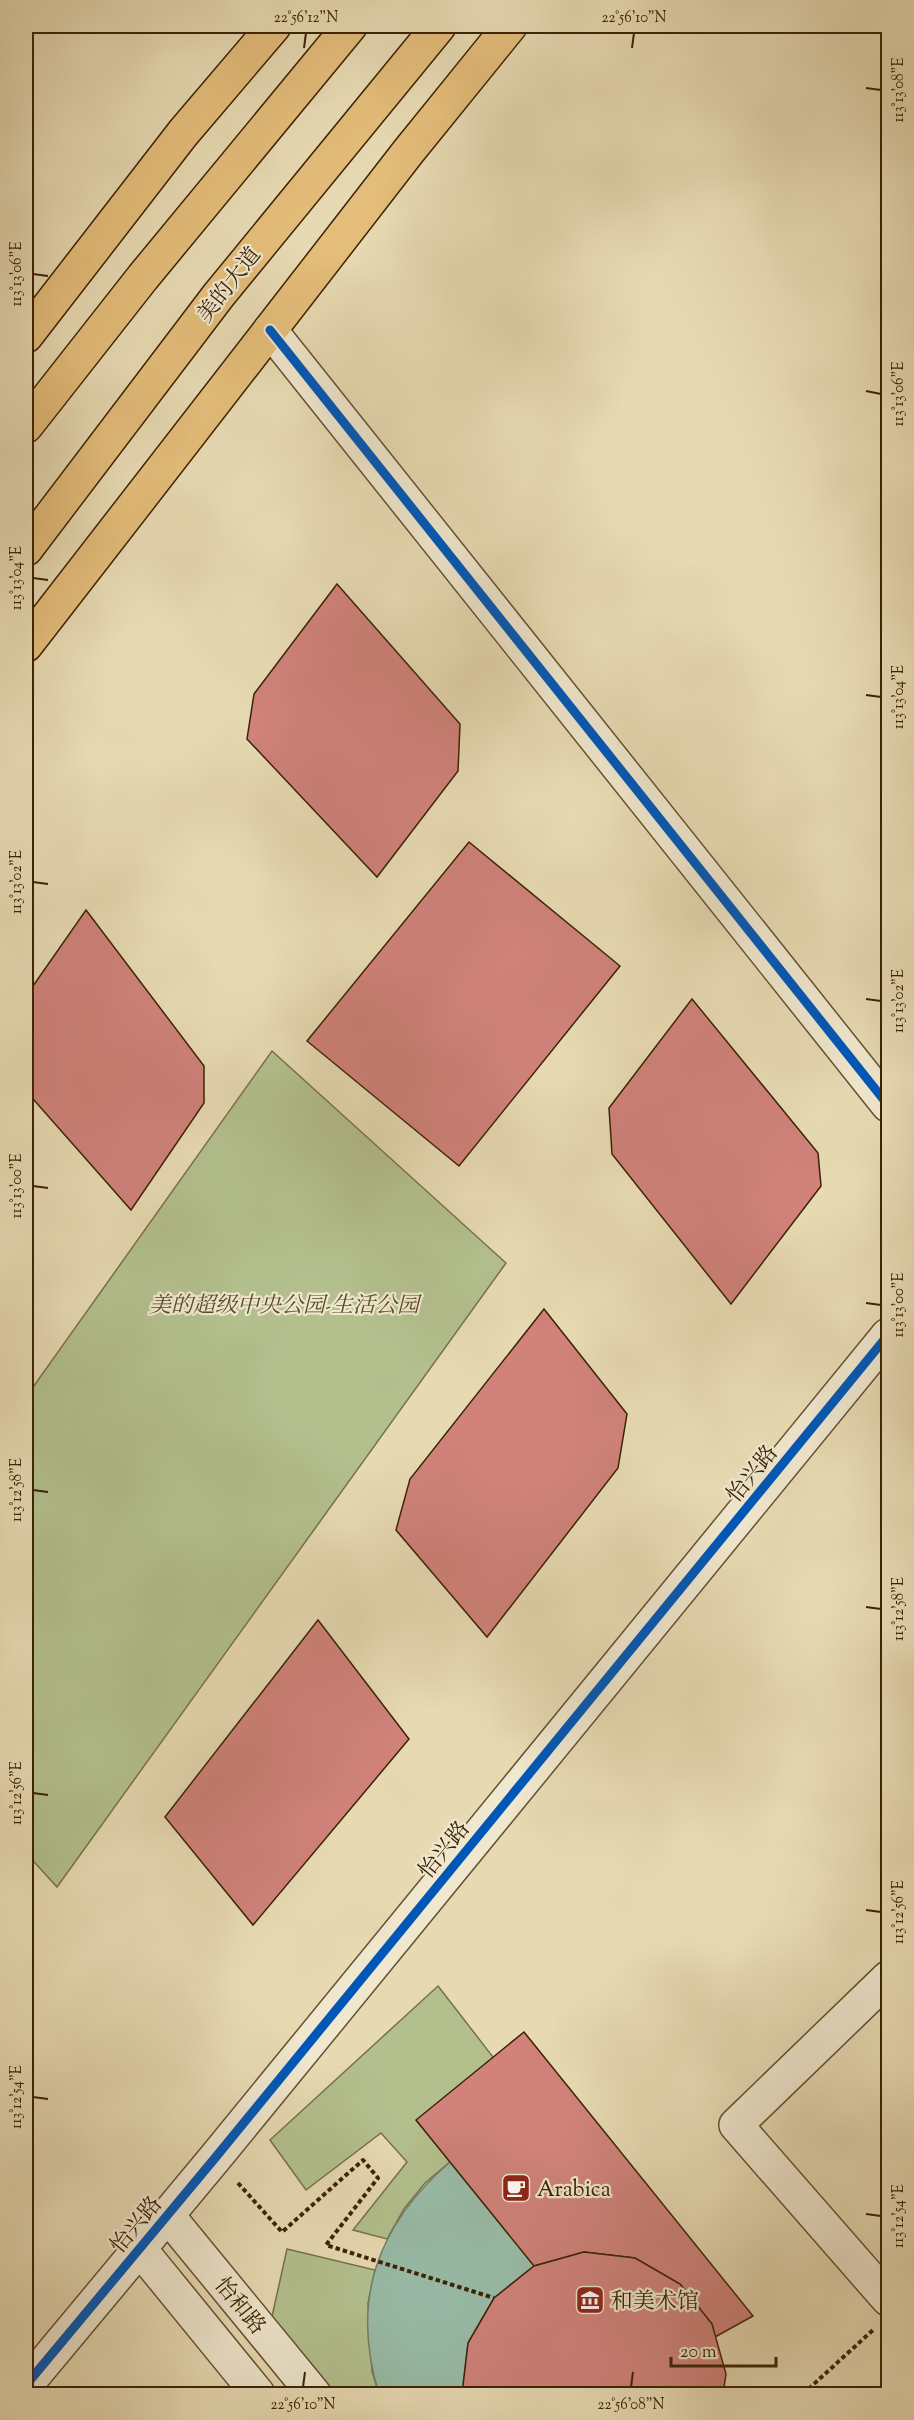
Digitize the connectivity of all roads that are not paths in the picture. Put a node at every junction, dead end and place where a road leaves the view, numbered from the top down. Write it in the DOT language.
graph roads {
  1 [pos="274,26"];
  2 [pos="350,26"];
  3 [pos="439,26"];
  4 [pos="510,26"];
  5 [pos="270,330"];
  6 [pos="26,336"];
  7 [pos="26,426"];
  8 [pos="26,549"];
  9 [pos="26,645"];
  10 [pos="888,1105"];
  11 [pos="888,1335"];
  12 [pos="888,1978"];
  13 [pos="168,2216"];
  14 [pos="139,2248"];
  15 [pos="884,2312"];
  16 [pos="26,2385"];
  17 [pos="258,2394"];
  18 [pos="314,2394"];
  1 -- 6 [label="main road"];
  2 -- 7 [label="main road"];
  3 -- 8 [label="main road, 美的大道"];
  4 -- 5 [label="main road"];
  5 -- 9 [label="main road"];
  5 -- 10 [label="street"];
  11 -- 13 [label="street, 怡兴路"];
  12 -- 15 [label="street"];
  13 -- 14 [label="street, 怡兴路"];
  13 -- 18 [label="street, 怡和路"];
  14 -- 16 [label="street, 怡兴路"];
  14 -- 17 [label="street, 怡和路"];
}
